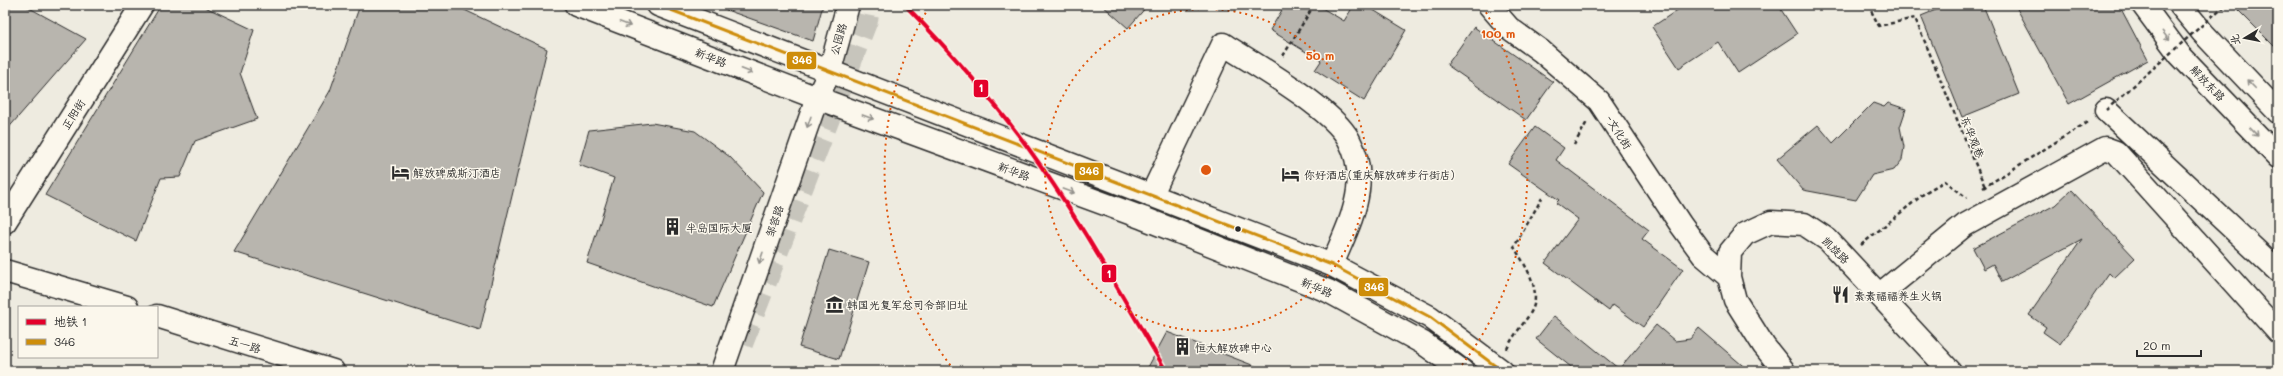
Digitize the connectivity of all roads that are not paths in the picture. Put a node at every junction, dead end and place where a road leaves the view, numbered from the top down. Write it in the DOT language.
graph roads {
  1 [pos="576,5"];
  2 [pos="658,5"];
  3 [pos="848,5"];
  4 [pos="1489,5"];
  5 [pos="2143,5"];
  6 [pos="2180,5"];
  7 [pos="138,6"];
  8 [pos="829,73"];
  9 [pos="817,98"];
  10 [pos="2278,112"];
  11 [pos="2099,115"];
  12 [pos="2278,157"];
  13 [pos="1151,196"];
  14 [pos="5,222"];
  15 [pos="1332,265"];
  16 [pos="2278,270"];
  17 [pos="5,271"];
  18 [pos="1729,277"];
  19 [pos="1879,295"];
  20 [pos="124,306"];
  21 [pos="158,316"];
  22 [pos="2278,332"];
  23 [pos="333,371"];
  24 [pos="722,371"];
  25 [pos="1462,371"];
  26 [pos="1502,371"];
  27 [pos="1784,371"];
  28 [pos="1950,371"];
  1 -- 9 [label="street, 新华路, one-way"];
  2 -- 8 [label="street"];
  3 -- 8 [label="street, 公园路"];
  4 -- 18 [label="street, -文化街"];
  5 -- 12 [label="street, 解放东路, one-way"];
  10 -- 6 [label="street, one-way"];
  7 -- 14 [label="street, 正阳街"];
  8 -- 9 [label="street, 邹容路"];
  8 -- 13 [label="street"];
  9 -- 24 [label="street, 邹容路, one-way"];
  9 -- 25 [label="street, 新华路, one-way"];
  11 -- 16 [label="street"];
  13 -- 15 [label="street"];
  13 -- 15 [label="street"];
  15 -- 26 [label="street"];
  17 -- 20 [label="street"];
  18 -- 19 [label="street, 凯旋路"];
  18 -- 27 [label="street, 凯旋路"];
  19 -- 22 [label="street"];
  19 -- 28 [label="street, 凯旋路"];
  21 -- 23 [label="street, 五一路"];
}
